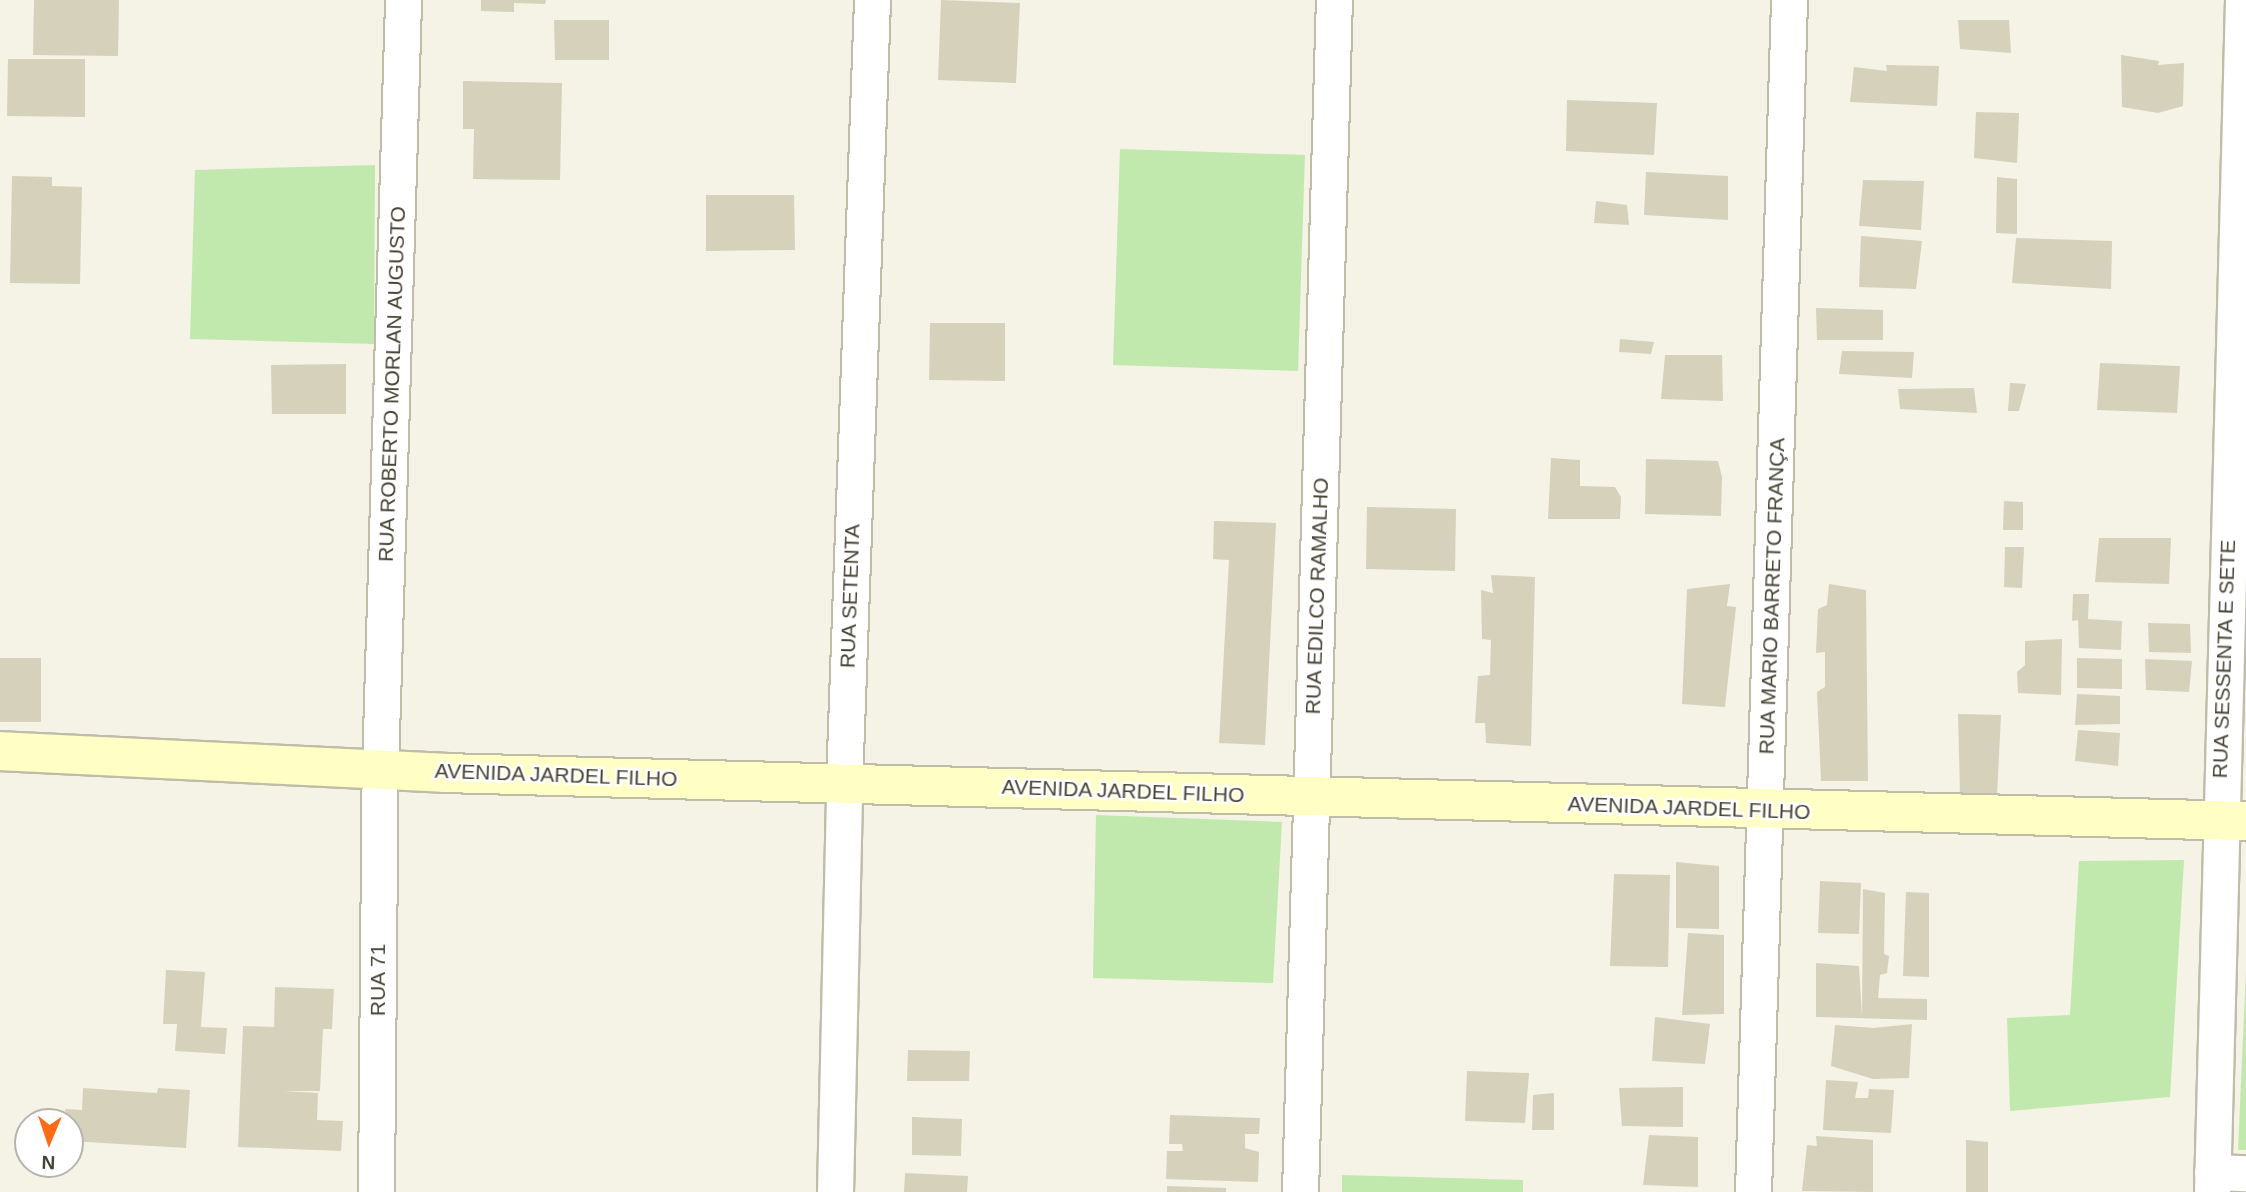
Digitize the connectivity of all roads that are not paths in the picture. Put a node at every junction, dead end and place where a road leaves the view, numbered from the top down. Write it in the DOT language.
graph roads {
  1 [pos="403,0"];
  2 [pos="872,0"];
  3 [pos="1334,0"];
  4 [pos="1789,0"];
  5 [pos="2243,0"];
  6 [pos="0,751"];
  7 [pos="380,768"];
  8 [pos="844,783"];
  9 [pos="1311,797"];
  10 [pos="1767,811"];
  11 [pos="2233,821"];
  12 [pos="2223,1179"];
  13 [pos="376,1192"];
  14 [pos="835,1192"];
  15 [pos="1300,1192"];
  16 [pos="1753,1192"];
  1 -- 7 [label="street, RUA ROBERTO MORLAN AUGUSTO"];
  2 -- 8 [label="street, RUA SETENTA"];
  3 -- 9 [label="street, RUA EDILCO RAMALHO"];
  4 -- 10 [label="street, RUA MARIO BARRETO FRANÇA"];
  5 -- 11 [label="street, RUA SESSENTA E SETE"];
  6 -- 7 [label="main road, AVENIDA JARDEL FILHO"];
  7 -- 8 [label="main road, AVENIDA JARDEL FILHO"];
  7 -- 13 [label="street, RUA 71"];
  8 -- 9 [label="main road, AVENIDA JARDEL FILHO"];
  8 -- 14 [label="street, RUA SETENTA"];
  9 -- 10 [label="main road, AVENIDA JARDEL FILHO"];
  9 -- 15 [label="street, RUA EDILCO RAMALHO"];
  10 -- 11 [label="main road, AVENIDA JARDEL FILHO"];
  10 -- 16 [label="street, RUA MARIO BARRETO FRANÇA"];
  11 -- 12 [label="street, RUA SESSENTA E SETE"];
}
